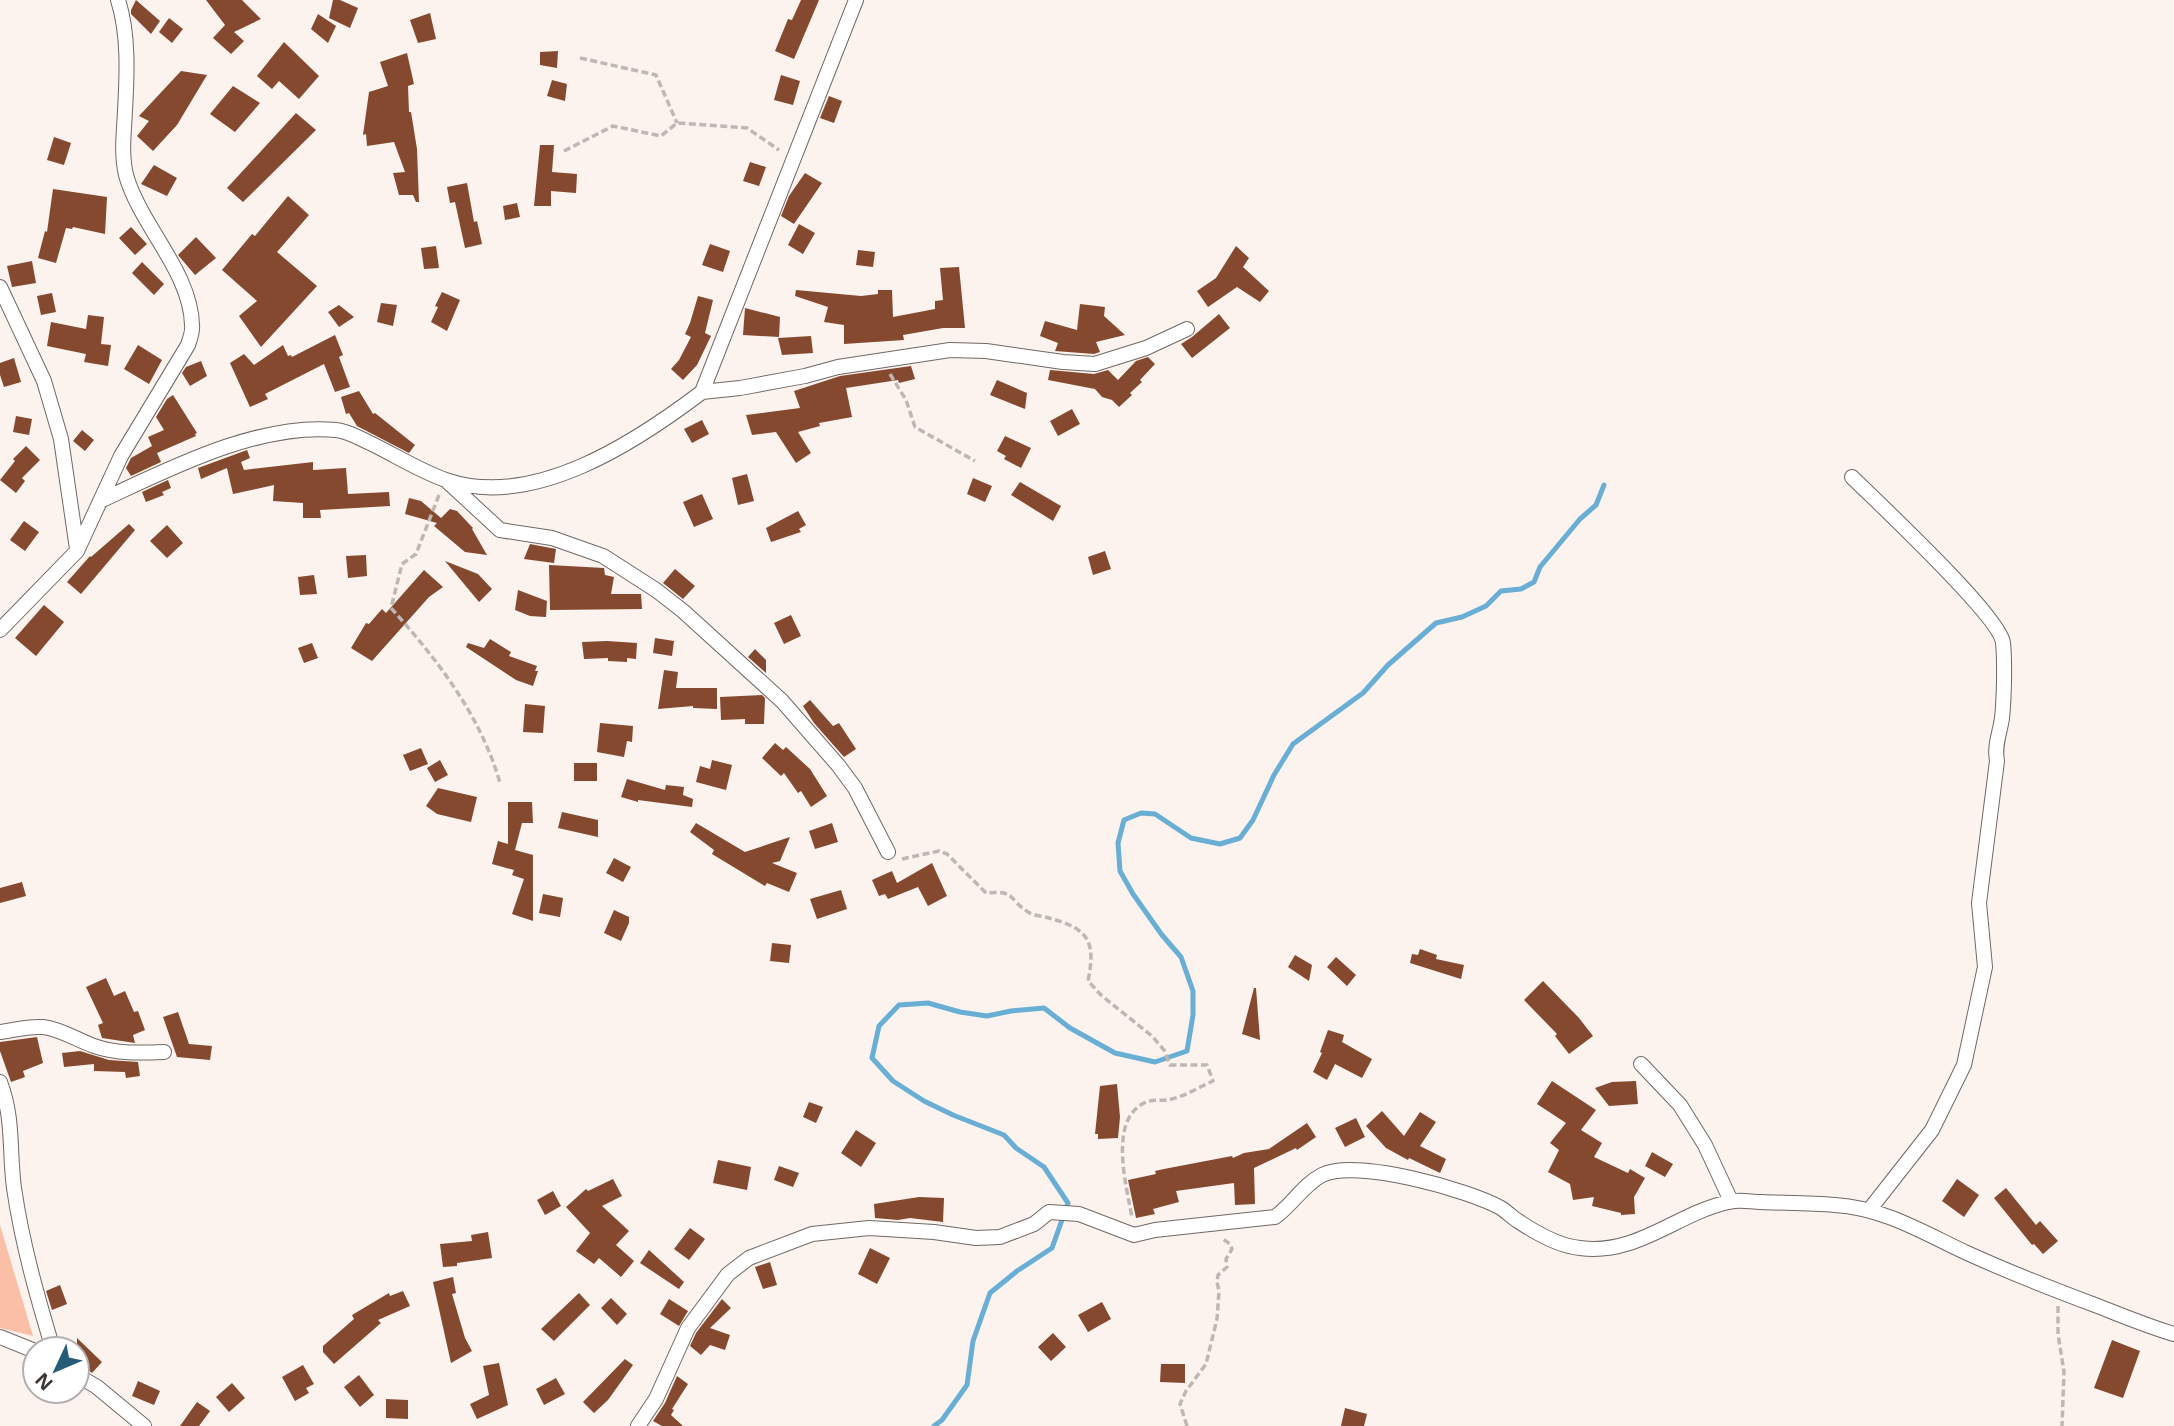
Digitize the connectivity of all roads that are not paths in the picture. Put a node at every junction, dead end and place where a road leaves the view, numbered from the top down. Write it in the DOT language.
graph roads {
  1 [pos="118,0"];
  2 [pos="856,0"];
  3 [pos="0,287"];
  4 [pos="1187,329"];
  5 [pos="702,392"];
  6 [pos="1852,477"];
  7 [pos="445,480"];
  8 [pos="100,501"];
  9 [pos="77,551"];
  10 [pos="0,630"];
  11 [pos="888,852"];
  12 [pos="0,1032"];
  13 [pos="164,1052"];
  14 [pos="1641,1064"];
  15 [pos="0,1082"];
  16 [pos="1731,1201"];
  17 [pos="1870,1209"];
  18 [pos="2174,1334"];
  19 [pos="49,1335"];
  20 [pos="0,1337"];
  21 [pos="21,1345"];
  22 [pos="91,1383"];
  23 [pos="144,1426"];
  24 [pos="638,1426"];
  1 -- 8 [label="street"];
  2 -- 5 [label="street"];
  3 -- 9 [label="street"];
  4 -- 5 [label="street"];
  5 -- 7 [label="street"];
  6 -- 17 [label="street"];
  7 -- 8 [label="street"];
  7 -- 11 [label="street"];
  8 -- 9 [label="street"];
  9 -- 10 [label="street"];
  12 -- 13 [label="street"];
  14 -- 16 [label="street"];
  15 -- 19 [label="street"];
  16 -- 17 [label="street"];
  16 -- 24 [label="street"];
  17 -- 18 [label="street"];
  20 -- 21 [label="street"];
  22 -- 23 [label="street"];
}
